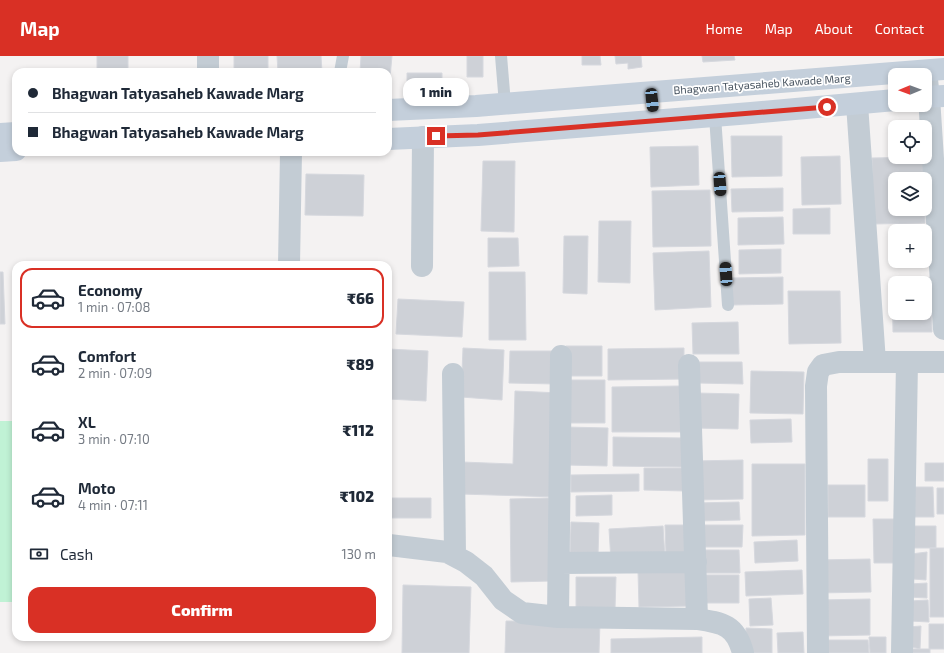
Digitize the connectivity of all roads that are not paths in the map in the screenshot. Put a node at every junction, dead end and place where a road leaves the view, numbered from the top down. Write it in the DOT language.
graph roads {
  1 [pos="208,56"];
  2 [pos="342,56"];
  3 [pos="501,56"];
  4 [pos="208,68"];
  5 [pos="340,68"];
  6 [pos="935,70"];
  7 [pos="652,92"];
  8 [pos="933,97"];
  9 [pos="888,101"];
  10 [pos="505,104"];
  11 [pos="857,104"];
  12 [pos="392,110"];
  13 [pos="715,116"];
  14 [pos="654,121"];
  15 [pos="0,122"];
  16 [pos="12,122"];
  17 [pos="12,133"];
  18 [pos="0,134"];
  19 [pos="423,137"];
  20 [pos="392,139"];
  21 [pos="12,150"];
  22 [pos="0,151"];
  23 [pos="291,156"];
  24 [pos="289,261"];
  25 [pos="422,266"];
  26 [pos="728,304"];
  27 [pos="944,329"];
  28 [pos="561,356"];
  29 [pos="875,362"];
  30 [pos="907,362"];
  31 [pos="944,362"];
  32 [pos="690,365"];
  33 [pos="452,374"];
  34 [pos="392,545"];
  35 [pos="455,556"];
  36 [pos="696,562"];
  37 [pos="559,563"];
  38 [pos="558,617"];
  39 [pos="697,619"];
  40 [pos="743,653"];
  41 [pos="818,653"];
  42 [pos="902,653"];
  1 -- 4 [label="street"];
  2 -- 5 [label="lane"];
  3 -- 10 [label="lane"];
  6 -- 7 [label="street, Bhagwan Tatyasaheb Kawade Marg"];
  6 -- 8 [label="street"];
  7 -- 10 [label="street, Bhagwan Tatyasaheb Kawade Marg"];
  7 -- 14 [label="street"];
  8 -- 27 [label="street"];
  9 -- 11 [label="street"];
  10 -- 12 [label="street, Bhagwan Tatyasaheb Kawade Marg"];
  11 -- 13 [label="street"];
  11 -- 29 [label="street"];
  13 -- 14 [label="street"];
  13 -- 26 [label="lane"];
  14 -- 19 [label="street"];
  15 -- 16 [label="street"];
  17 -- 18 [label="street"];
  19 -- 20 [label="street"];
  19 -- 25 [label="street"];
  21 -- 22 [label="street"];
  23 -- 24 [label="street"];
  28 -- 37 [label="street"];
  29 -- 30 [label="street"];
  29 -- 41 [label="street"];
  30 -- 31 [label="street"];
  30 -- 42 [label="street"];
  32 -- 36 [label="street"];
  33 -- 35 [label="street"];
  34 -- 35 [label="street"];
  35 -- 38 [label="street"];
  36 -- 37 [label="street"];
  36 -- 39 [label="street"];
  37 -- 38 [label="street"];
  38 -- 39 [label="street"];
  39 -- 40 [label="street"];
}
